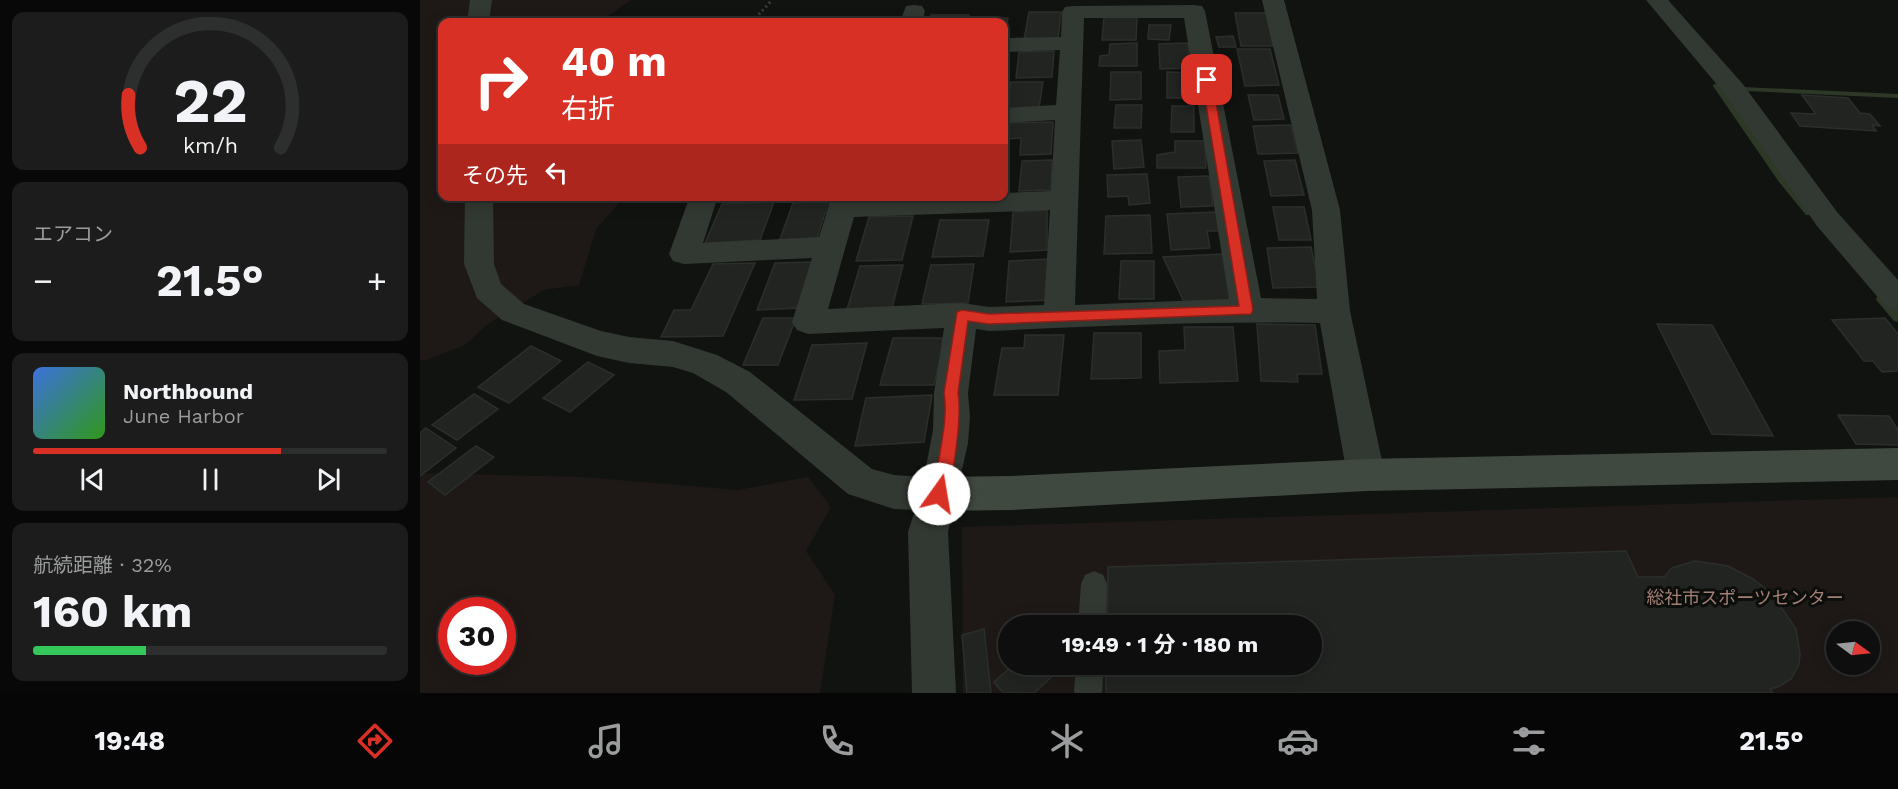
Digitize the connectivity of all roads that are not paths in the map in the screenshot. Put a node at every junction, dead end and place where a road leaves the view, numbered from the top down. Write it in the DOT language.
graph roads {
  1 [pos="481,0"];
  2 [pos="1273,0"];
  3 [pos="1657,0"];
  4 [pos="479,18"];
  5 [pos="1071,43"];
  6 [pos="1008,45"];
  7 [pos="1068,112"];
  8 [pos="1008,115"];
  9 [pos="1063,200"];
  10 [pos="479,201"];
  11 [pos="702,201"];
  12 [pos="954,201"];
  13 [pos="1008,201"];
  14 [pos="844,202"];
  15 [pos="832,247"];
  16 [pos="1898,300"];
  17 [pos="1247,310"];
  18 [pos="1334,311"];
  19 [pos="962,315"];
  20 [pos="1059,316"];
  21 [pos="1898,464"];
  22 [pos="1366,475"];
  23 [pos="939,494"];
  24 [pos="1094,584"];
  25 [pos="1093,615"];
  26 [pos="1090,675"];
  27 [pos="934,693"];
  28 [pos="1089,693"];
  1 -- 4 [label="street"];
  2 -- 18 [label="street"];
  3 -- 16 [label="street"];
  5 -- 6 [label="street"];
  5 -- 7 [label="street"];
  5 -- 17 [label="street"];
  7 -- 8 [label="street"];
  7 -- 9 [label="street"];
  9 -- 13 [label="street"];
  9 -- 20 [label="street"];
  10 -- 23 [label="street"];
  11 -- 15 [label="street"];
  12 -- 14 [label="street"];
  14 -- 15 [label="street"];
  15 -- 19 [label="street"];
  17 -- 18 [label="street"];
  17 -- 20 [label="street"];
  18 -- 22 [label="street"];
  19 -- 20 [label="street"];
  19 -- 23 [label="street"];
  21 -- 22 [label="street"];
  22 -- 23 [label="street"];
  23 -- 27 [label="street"];
  24 -- 25 [label="lane"];
  26 -- 28 [label="lane"];
}
